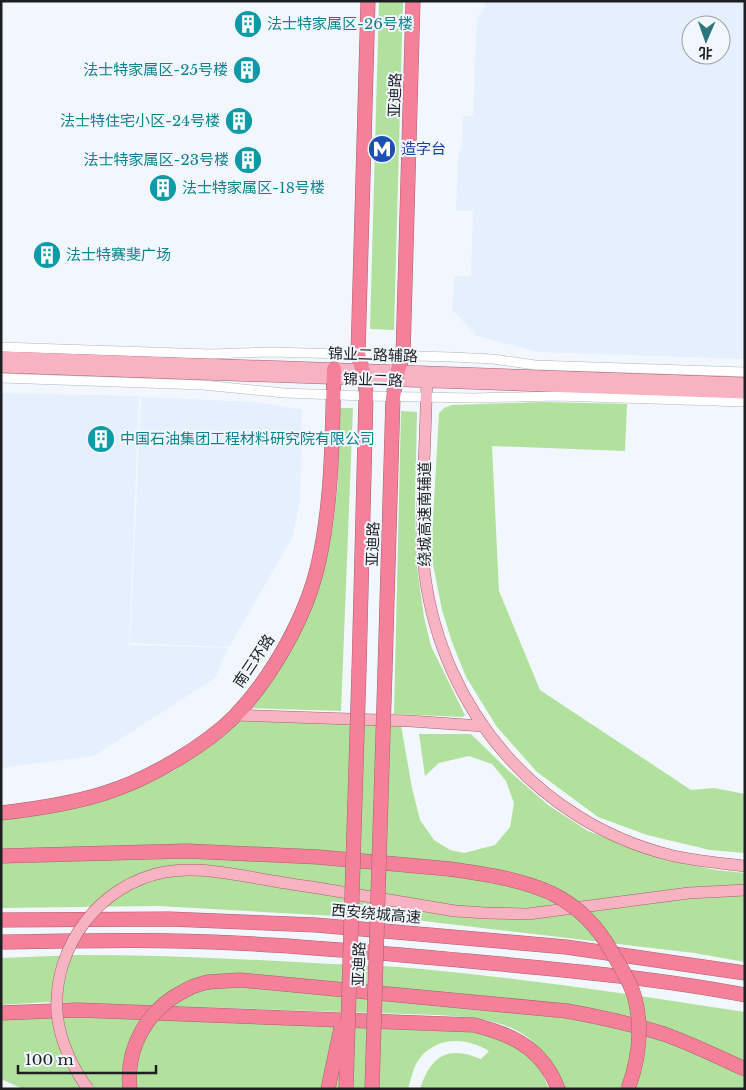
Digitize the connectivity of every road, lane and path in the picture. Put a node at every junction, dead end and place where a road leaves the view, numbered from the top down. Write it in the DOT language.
graph roads {
  1 [pos="368,1"];
  2 [pos="413,1"];
  3 [pos="1,347"];
  4 [pos="358,354"];
  5 [pos="403,356"];
  6 [pos="1,357"];
  7 [pos="1,367"];
  8 [pos="745,372"];
  9 [pos="333,373"];
  10 [pos="363,374"];
  11 [pos="397,375"];
  12 [pos="427,377"];
  13 [pos="1,378"];
  14 [pos="745,383"];
  15 [pos="745,393"];
  16 [pos="333,394"];
  17 [pos="366,396"];
  18 [pos="393,397"];
  19 [pos="426,398"];
  20 [pos="745,402"];
  21 [pos="235,715"];
  22 [pos="482,726"];
  23 [pos="1,813"];
  24 [pos="1,856"];
  25 [pos="745,866"];
  26 [pos="745,890"];
  27 [pos="1,920"];
  28 [pos="1,942"];
  29 [pos="745,973"];
  30 [pos="350,991"];
  31 [pos="745,995"];
  32 [pos="1,1013"];
  33 [pos="745,1069"];
  34 [pos="372,1086"];
  35 [pos="88,1089"];
  36 [pos="130,1089"];
  37 [pos="328,1089"];
  38 [pos="346,1089"];
  39 [pos="558,1089"];
  40 [pos="628,1089"];
  1 -- 4 [label="highway, 亚迪路"];
  2 -- 5 [label="highway, 亚迪路"];
  3 -- 4 [label="street, 锦业二路辅路"];
  4 -- 5 [label="street, 锦业二路辅路"];
  4 -- 10 [label="highway, 亚迪路"];
  5 -- 8 [label="street, 锦业二路辅路"];
  5 -- 11 [label="highway, 亚迪路"];
  6 -- 9 [label="main road, 锦业二路"];
  7 -- 9 [label="main road, 锦业二路"];
  9 -- 10 [label="main road, 锦业二路"];
  9 -- 16 [label="highway, 南三环路"];
  10 -- 11 [label="main road, 锦业二路"];
  10 -- 17 [label="highway, 亚迪路"];
  11 -- 12 [label="main road, 锦业二路"];
  11 -- 18 [label="highway, 亚迪路"];
  12 -- 14 [label="main road, 锦业二路"];
  12 -- 15 [label="main road, 锦业二路"];
  12 -- 19 [label="main road, 绕城高速南辅道"];
  13 -- 16 [label="street"];
  16 -- 17 [label="street"];
  16 -- 21 [label="highway, 南三环路"];
  17 -- 18 [label="street"];
  17 -- 30 [label="highway, 亚迪路, bridge"];
  18 -- 19 [label="street"];
  18 -- 34 [label="highway, 亚迪路, bridge"];
  19 -- 20 [label="street"];
  19 -- 22 [label="main road, 绕城高速南辅道"];
  21 -- 22 [label="main road"];
  21 -- 23 [label="highway, 南三环路"];
  22 -- 25 [label="main road, 绕城高速南辅道"];
  24 -- 40 [label="highway, bridge"];
  26 -- 35 [label="main road, bridge"];
  27 -- 29 [label="highway, 西安绕城高速"];
  28 -- 31 [label="highway"];
  30 -- 37 [label="highway, bridge"];
  30 -- 38 [label="highway, 亚迪路, bridge"];
  32 -- 39 [label="highway"];
  33 -- 36 [label="highway, bridge"];
}
